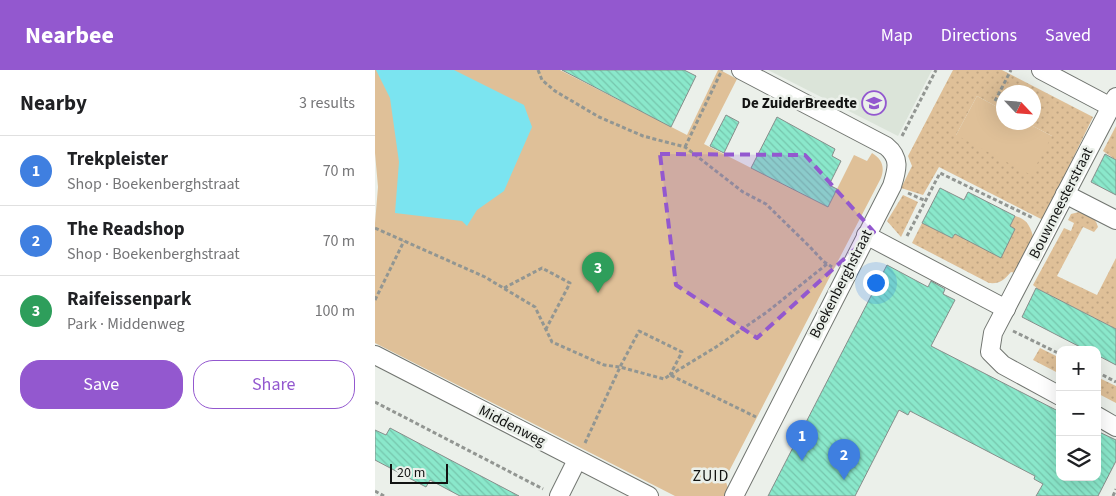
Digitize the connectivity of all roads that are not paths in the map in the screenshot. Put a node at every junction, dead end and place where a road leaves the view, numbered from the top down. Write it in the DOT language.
graph roads {
  1 [pos="741,70"];
  2 [pos="1041,70"];
  3 [pos="1113,102"];
  4 [pos="1065,194"];
  5 [pos="1116,220"];
  6 [pos="866,235"];
  7 [pos="1002,316"];
  8 [pos="375,355"];
  9 [pos="1056,394"];
  10 [pos="1101,418"];
  11 [pos="1116,427"];
  12 [pos="577,460"];
  13 [pos="553,494"];
  14 [pos="649,496"];
  15 [pos="733,496"];
  1 -- 6 [label="street, Boekenberghstraat"];
  2 -- 3 [label="street"];
  3 -- 4 [label="street, Bouwmeesterstraat"];
  4 -- 5 [label="street"];
  4 -- 7 [label="street, Bouwmeesterstraat"];
  6 -- 7 [label="street"];
  6 -- 15 [label="street, Boekenberghstraat"];
  7 -- 9 [label="street, Bouwmeesterstraat"];
  8 -- 12 [label="street, Middenweg"];
  10 -- 11 [label="street"];
  12 -- 13 [label="street"];
  12 -- 14 [label="street, Middenweg"];
}
